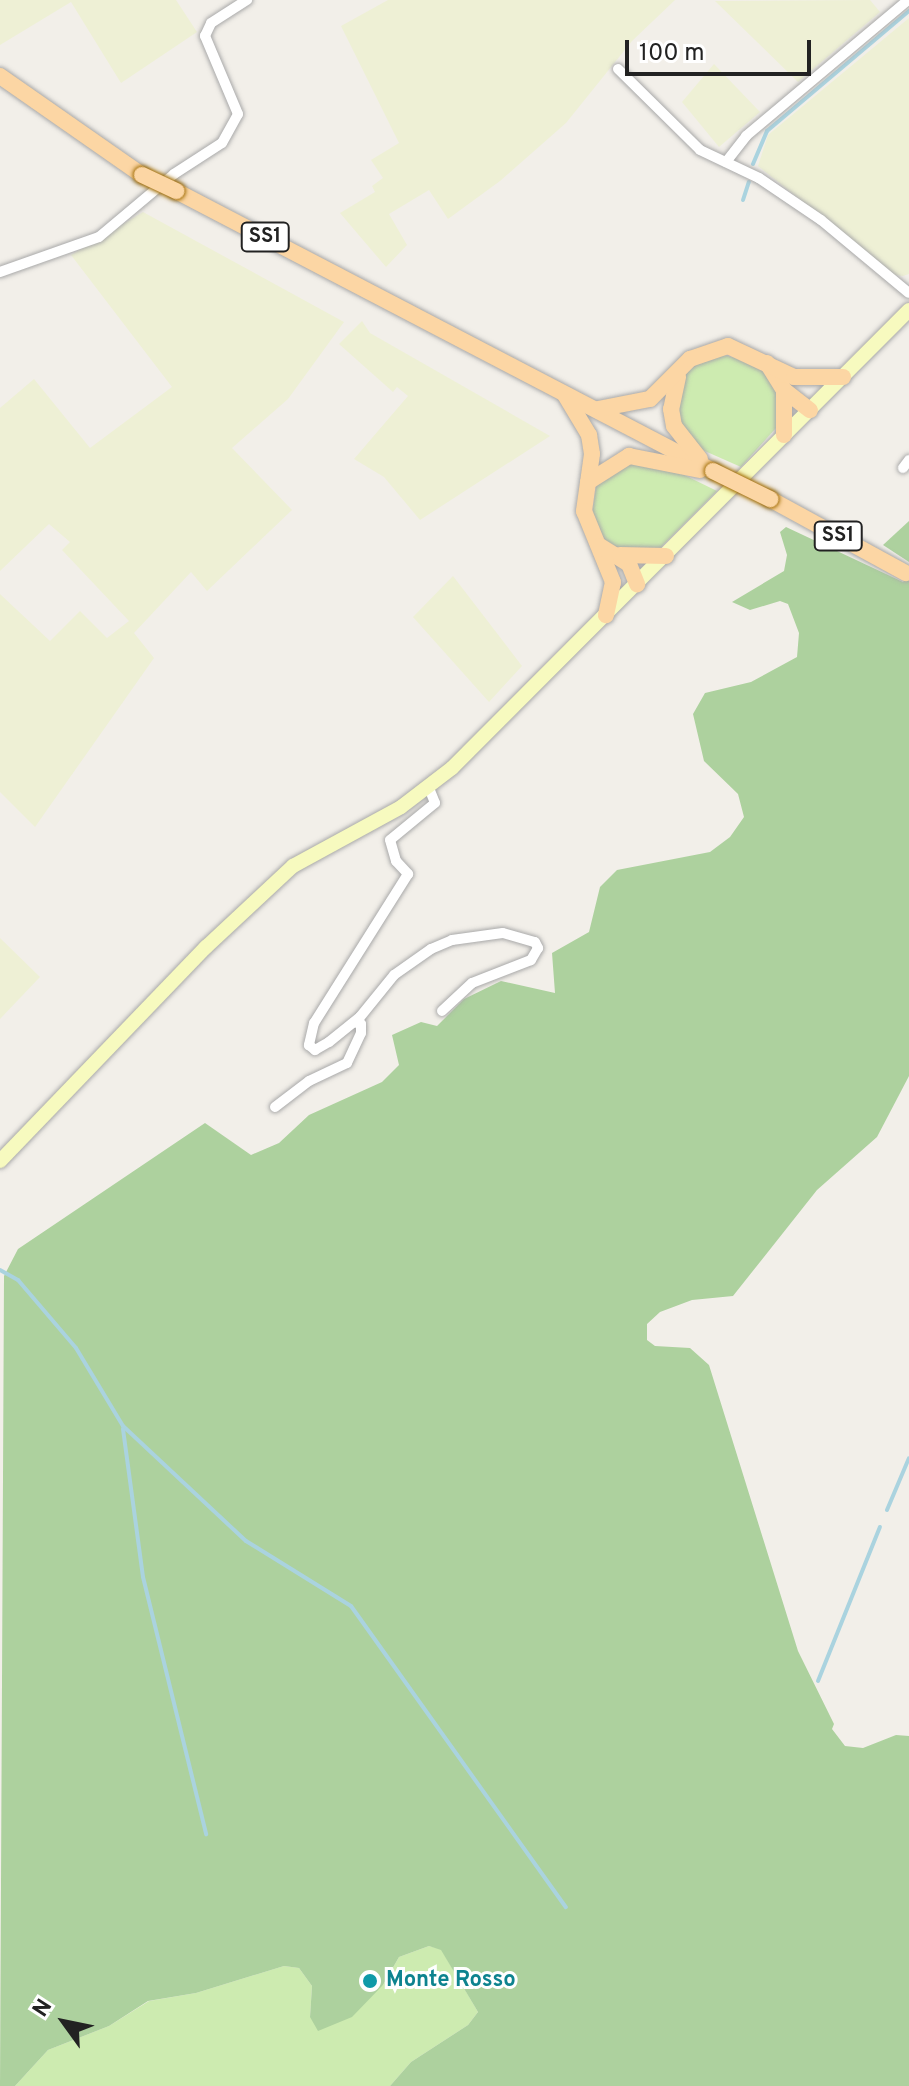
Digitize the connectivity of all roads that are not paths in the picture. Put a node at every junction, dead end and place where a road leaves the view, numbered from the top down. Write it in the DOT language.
graph roads {
  1 [pos="247,0"];
  2 [pos="908,0"];
  3 [pos="618,69"];
  4 [pos="0,76"];
  5 [pos="726,162"];
  6 [pos="0,272"];
  7 [pos="909,293"];
  8 [pos="909,310"];
  9 [pos="682,368"];
  10 [pos="843,377"];
  11 [pos="789,383"];
  12 [pos="562,390"];
  13 [pos="595,410"];
  14 [pos="810,410"];
  15 [pos="784,435"];
  16 [pos="713,471"];
  17 [pos="588,482"];
  18 [pos="666,556"];
  19 [pos="614,559"];
  20 [pos="906,573"];
  21 [pos="637,584"];
  22 [pos="606,615"];
  23 [pos="429,788"];
  24 [pos="442,1011"];
  25 [pos="354,1022"];
  26 [pos="275,1107"];
  27 [pos="0,1161"];
  1 -- 6 [label="street"];
  2 -- 5 [label="street"];
  3 -- 5 [label="street"];
  4 -- 12 [label="main road, SS1, bridge"];
  5 -- 7 [label="street"];
  8 -- 10 [label="main road"];
  9 -- 11 [label="main road"];
  9 -- 13 [label="main road"];
  9 -- 16 [label="main road"];
  10 -- 11 [label="main road"];
  10 -- 14 [label="main road"];
  11 -- 14 [label="main road"];
  11 -- 15 [label="main road"];
  12 -- 13 [label="main road, SS1"];
  12 -- 17 [label="main road"];
  13 -- 16 [label="main road, SS1"];
  14 -- 15 [label="main road"];
  15 -- 18 [label="main road"];
  16 -- 17 [label="main road"];
  16 -- 20 [label="main road, SS1, bridge"];
  17 -- 19 [label="main road"];
  18 -- 19 [label="main road"];
  18 -- 21 [label="main road"];
  19 -- 21 [label="main road"];
  19 -- 22 [label="main road"];
  21 -- 22 [label="main road"];
  22 -- 23 [label="main road"];
  23 -- 25 [label="street"];
  23 -- 27 [label="main road"];
  24 -- 25 [label="street"];
  25 -- 26 [label="street"];
}
